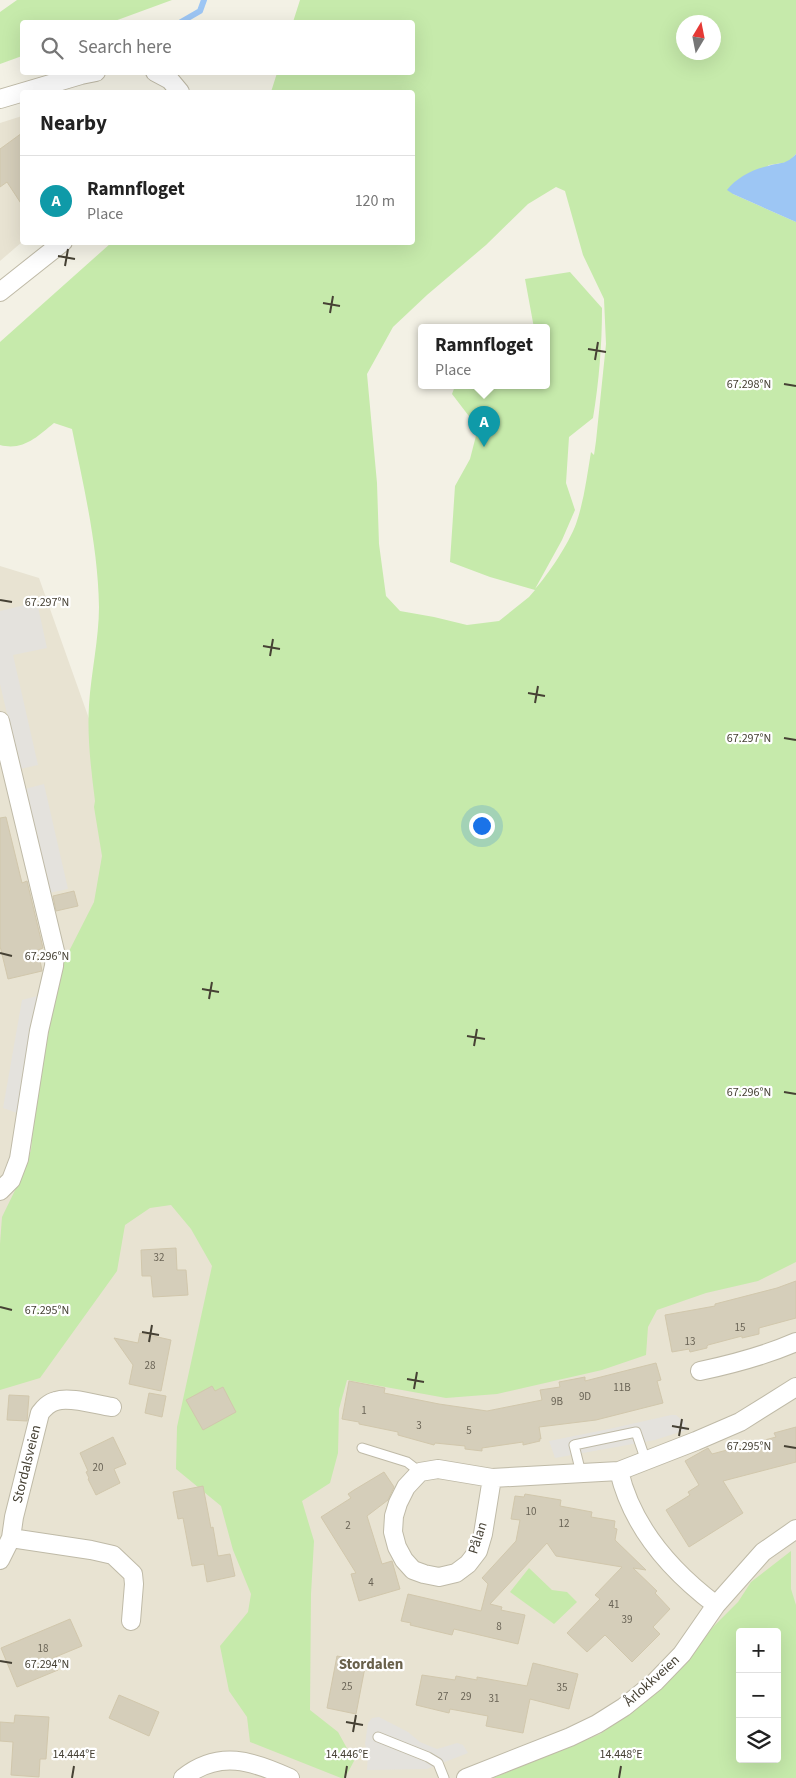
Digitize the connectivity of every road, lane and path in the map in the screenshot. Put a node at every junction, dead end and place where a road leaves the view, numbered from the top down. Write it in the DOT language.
graph roads {
  1 [pos="78,75"];
  2 [pos="161,75"];
  3 [pos="29,90"];
  4 [pos="178,90"];
  5 [pos="20,93"];
  6 [pos="0,99"];
  7 [pos="59,245"];
  8 [pos="0,292"];
  9 [pos="0,721"];
  10 [pos="0,1190"];
  11 [pos="796,1342"];
  12 [pos="700,1371"];
  13 [pos="796,1387"];
  14 [pos="112,1407"];
  15 [pos="362,1448"];
  16 [pos="646,1461"];
  17 [pos="619,1471"];
  18 [pos="420,1472"];
  19 [pos="580,1473"];
  20 [pos="492,1478"];
  21 [pos="796,1529"];
  22 [pos="11,1538"];
  23 [pos="0,1560"];
  24 [pos="716,1604"];
  25 [pos="131,1621"];
  26 [pos="378,1737"];
  27 [pos="183,1778"];
  28 [pos="290,1778"];
  29 [pos="444,1778"];
  30 [pos="466,1778"];
  1 -- 3 [label="street"];
  2 -- 4 [label="street"];
  5 -- 6 [label="street"];
  7 -- 8 [label="street"];
  9 -- 10 [label="street"];
  11 -- 12 [label="street"];
  13 -- 16 [label="street"];
  14 -- 22 [label="street, Stordalsveien"];
  15 -- 18 [label="lane"];
  16 -- 17 [label="street"];
  16 -- 19 [label="lane"];
  17 -- 19 [label="street"];
  17 -- 24 [label="street"];
  18 -- 20 [label="street"];
  18 -- 20 [label="street, Pålan"];
  19 -- 20 [label="street"];
  21 -- 24 [label="street, Årlokkveien"];
  22 -- 23 [label="street, Stordalsveien"];
  22 -- 25 [label="street"];
  24 -- 30 [label="street, Årlokkveien"];
  26 -- 29 [label="lane"];
  27 -- 28 [label="street"];
}
